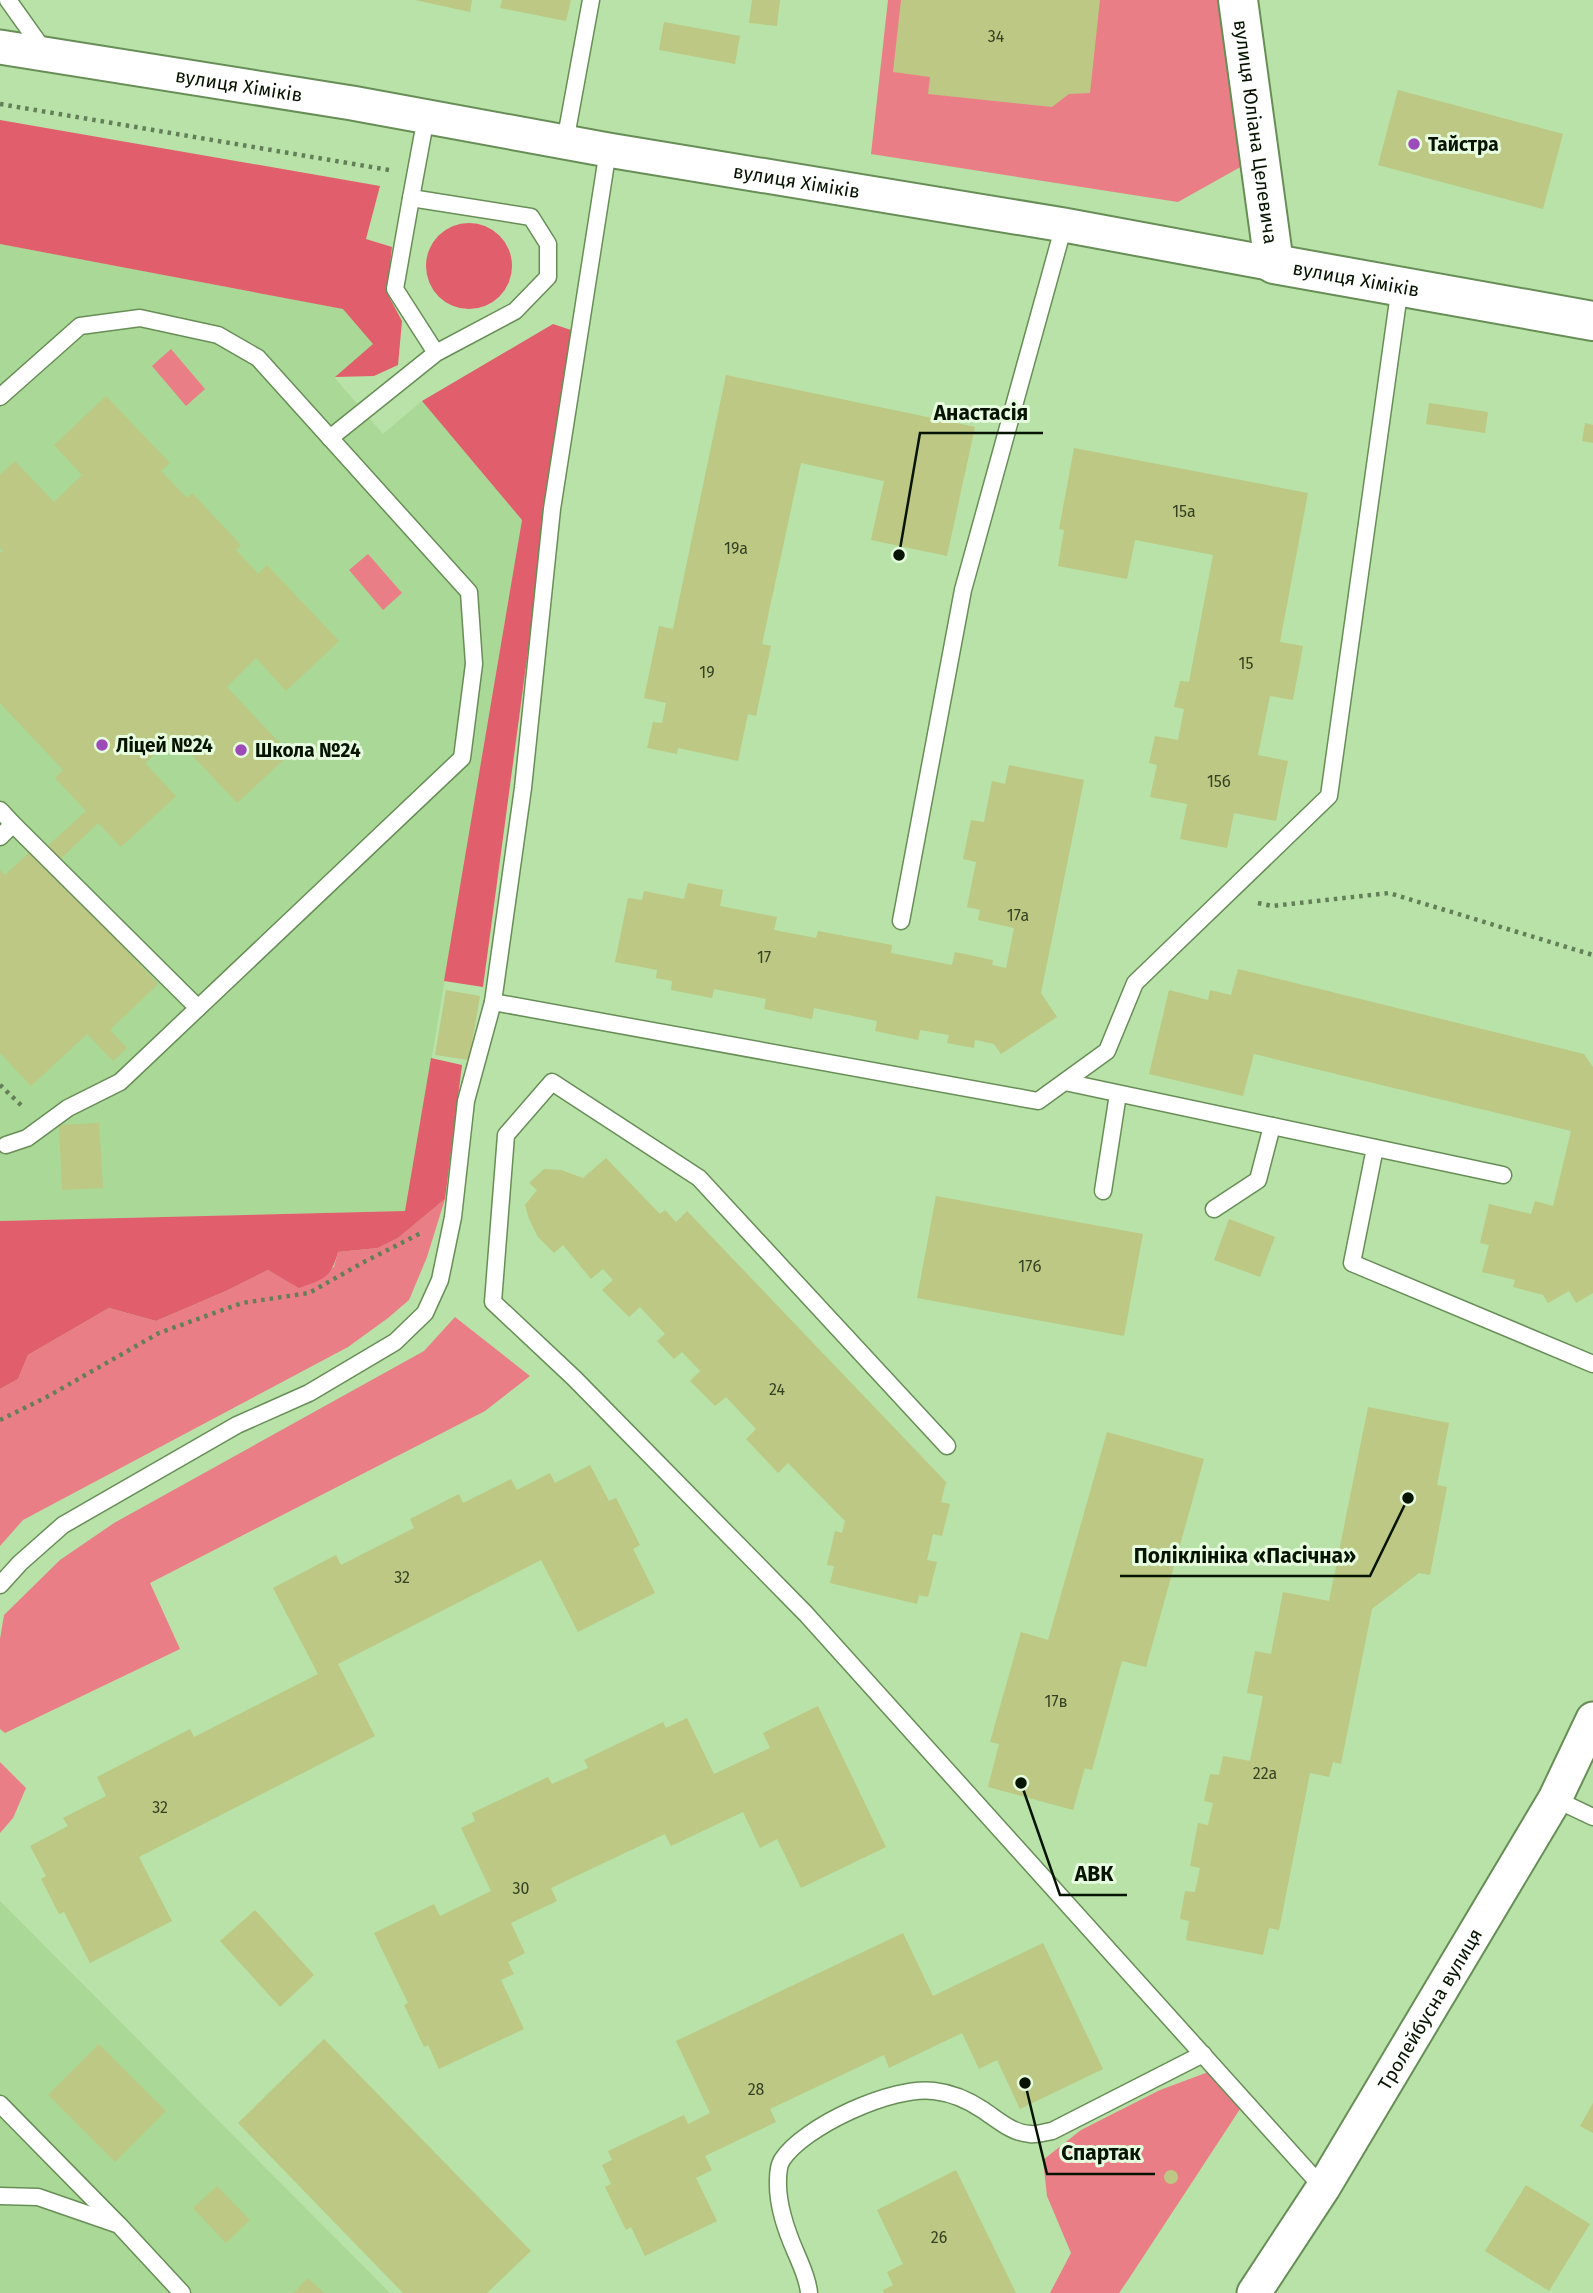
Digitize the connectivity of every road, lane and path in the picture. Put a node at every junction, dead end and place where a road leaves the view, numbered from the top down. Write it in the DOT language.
graph roads {
  1 [pos="8,0"];
  2 [pos="591,0"];
  3 [pos="1238,0"];
  4 [pos="0,47"];
  5 [pos="46,54"];
  6 [pos="0,104"];
  7 [pos="426,117"];
  8 [pos="565,142"];
  9 [pos="607,150"];
  10 [pos="394,181"];
  11 [pos="411,198"];
  12 [pos="1064,225"];
  13 [pos="1273,264"];
  14 [pos="1400,286"];
  15 [pos="1593,321"];
  16 [pos="436,354"];
  17 [pos="0,397"];
  18 [pos="330,438"];
  19 [pos="0,810"];
  20 [pos="13,824"];
  21 [pos="0,837"];
  22 [pos="1225,897"];
  23 [pos="901,921"];
  24 [pos="1593,955"];
  25 [pos="493,1002"];
  26 [pos="198,1008"];
  27 [pos="1065,1082"];
  28 [pos="1118,1094"];
  29 [pos="1272,1126"];
  30 [pos="6,1145"];
  31 [pos="1375,1148"];
  32 [pos="1503,1175"];
  33 [pos="1103,1191"];
  34 [pos="1214,1209"];
  35 [pos="453,1217"];
  36 [pos="1593,1364"];
  37 [pos="0,1420"];
  38 [pos="947,1446"];
  39 [pos="0,1585"];
  40 [pos="1593,1719"];
  41 [pos="1555,1799"];
  42 [pos="1593,1817"];
  43 [pos="1203,2054"];
  44 [pos="0,2104"];
  45 [pos="1323,2188"];
  46 [pos="0,2196"];
  47 [pos="119,2225"];
  48 [pos="182,2293"];
  49 [pos="809,2293"];
  50 [pos="1254,2293"];
  1 -- 5 [label="lane"];
  2 -- 8 [label="lane"];
  3 -- 13 [label="street, вулиця Юліана Целевича"];
  4 -- 5 [label="street, вулиця Хіміків"];
  5 -- 7 [label="street, вулиця Хіміків"];
  6 -- 10 [label="path"];
  7 -- 8 [label="street, вулиця Хіміків"];
  7 -- 11 [label="lane"];
  8 -- 9 [label="street, вулиця Хіміків"];
  9 -- 12 [label="street, вулиця Хіміків"];
  9 -- 25 [label="lane"];
  11 -- 16 [label="lane"];
  11 -- 16 [label="lane"];
  12 -- 13 [label="street, вулиця Хіміків"];
  12 -- 23 [label="lane"];
  13 -- 14 [label="street, вулиця Хіміків"];
  14 -- 15 [label="street, вулиця Хіміків"];
  14 -- 22 [label="lane"];
  16 -- 18 [label="lane"];
  17 -- 18 [label="lane"];
  18 -- 26 [label="lane"];
  19 -- 20 [label="lane"];
  20 -- 21 [label="lane"];
  20 -- 26 [label="lane"];
  22 -- 24 [label="path"];
  22 -- 27 [label="lane"];
  25 -- 27 [label="lane"];
  25 -- 35 [label="lane"];
  26 -- 30 [label="lane"];
  27 -- 28 [label="lane"];
  28 -- 29 [label="lane"];
  28 -- 33 [label="lane"];
  29 -- 31 [label="lane"];
  29 -- 34 [label="lane"];
  31 -- 32 [label="lane"];
  31 -- 36 [label="lane"];
  35 -- 37 [label="path"];
  35 -- 39 [label="lane"];
  38 -- 43 [label="lane"];
  40 -- 41 [label="street, Тролейбусна вулиця"];
  41 -- 42 [label="lane"];
  41 -- 45 [label="street, Тролейбусна вулиця"];
  43 -- 45 [label="lane"];
  43 -- 49 [label="lane"];
  44 -- 47 [label="lane"];
  45 -- 50 [label="street, Тролейбусна вулиця"];
  46 -- 47 [label="lane"];
  47 -- 48 [label="lane"];
}
